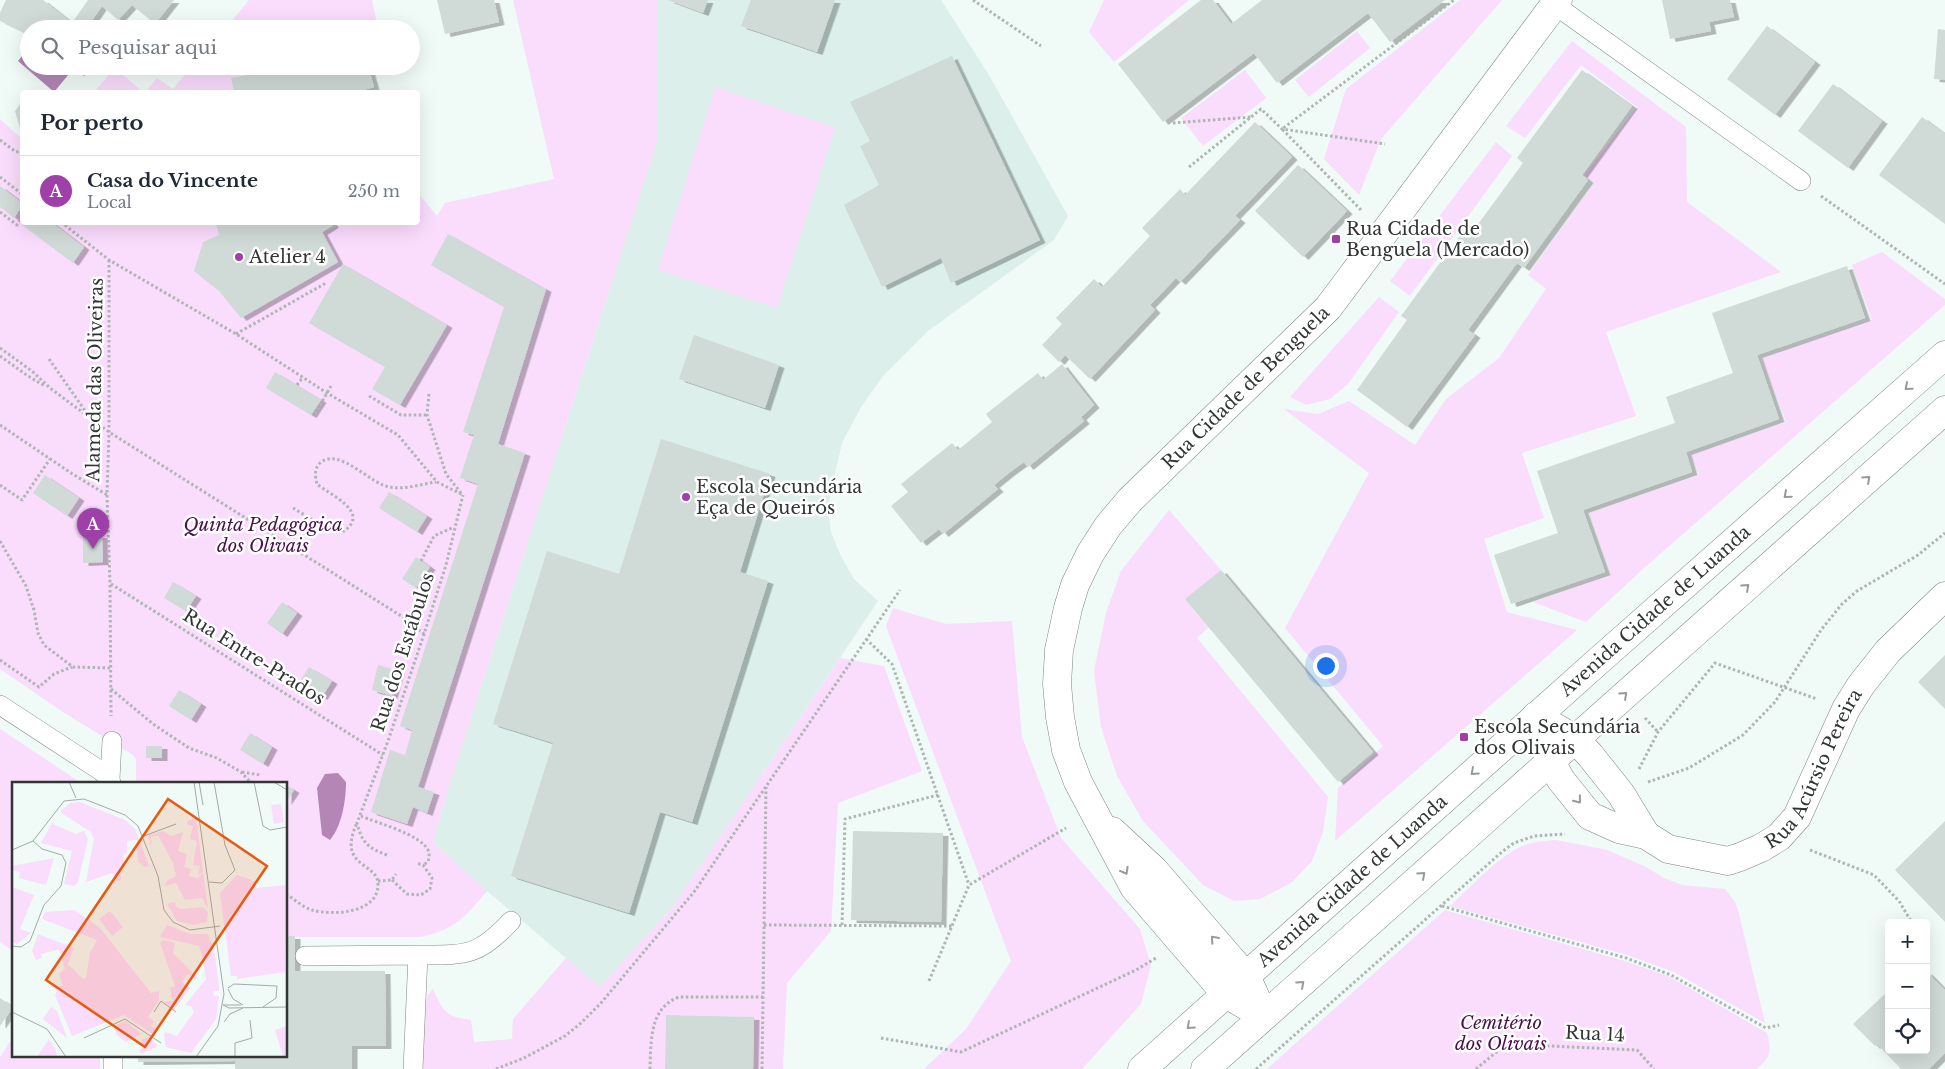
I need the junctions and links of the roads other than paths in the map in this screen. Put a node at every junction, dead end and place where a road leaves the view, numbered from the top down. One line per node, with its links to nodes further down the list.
1 (1557, 2): 2 (lane); 16 (street, Rua Cidade de Benguela)
2 (1801, 182)
3 (1945, 355): 7 (street, Avenida Cidade de Luanda, one-way to 7)
4 (1945, 410): 8 (street, one-way to 4)
5 (1945, 596): 12 (street, Rua Acúrsio Pereira)
6 (0, 705): 11 (lane)
7 (1536, 716): 8 (street, Rua Acúrsio Pereira); 10 (street, Rua Acúrsio Pereira); 16 (street, Avenida Cidade de Luanda, one-way to 16)
8 (1575, 739): 10 (street); 12 (street, Rua Acúrsio Pereira)
9 (112, 742): 11 (lane)
10 (1550, 760): 12 (street, Rua Acúrsio Pereira, one-way to 12); 17 (street, one-way to 10)
11 (110, 781)
12 (1646, 834)
13 (512, 921): 14 (lane)
14 (418, 955): 15 (lane); 20 (lane)
15 (305, 956)
16 (1236, 985): 17 (street, Rua Cidade de Benguela); 21 (street, Avenida Cidade de Luanda, one-way to 21)
17 (1264, 1016): 22 (street)
18 (113, 1056): 19 (lane)
19 (113, 1069)
20 (413, 1069)
21 (1142, 1069)
22 (1205, 1069)

